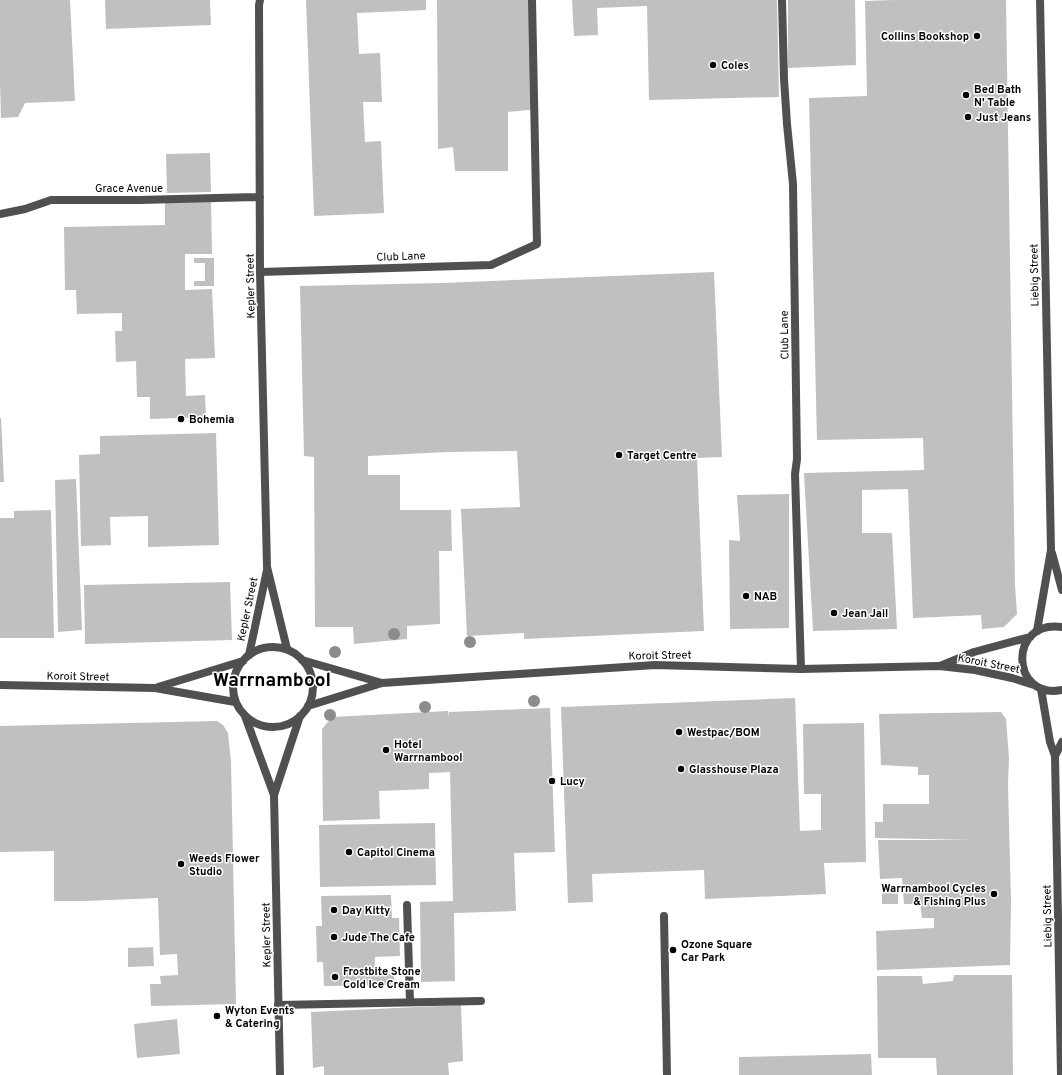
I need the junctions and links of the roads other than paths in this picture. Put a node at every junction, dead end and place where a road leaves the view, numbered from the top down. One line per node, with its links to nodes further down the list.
1 (532, 0): 7 (street, Club Lane)
2 (782, 0): 18 (street, Club Lane)
3 (1040, 0): 8 (street, Liebig Street)
4 (259, 2): 5 (street, Kepler Street)
5 (260, 197): 6 (street, Grace Avenue); 7 (street, Kepler Street)
6 (0, 214)
7 (260, 272): 9 (street, Kepler Street)
8 (1051, 550): 10 (street, Liebig Street); 12 (street, Liebig Street)
9 (267, 567): 13 (street, Kepler Street); 14 (street, Kepler Street)
10 (1062, 590)
11 (1062, 628): 12 (street, Koroit Street)
12 (1033, 634): 17 (street, Koroit Street); 21 (street, Liebig Street)
13 (288, 649): 14 (street); 15 (street)
14 (249, 655): 16 (street)
15 (302, 660): 19 (street, Koroit Street); 25 (street)
16 (242, 661): 22 (street, Koroit Street); 24 (street)
17 (939, 666): 18 (street, Koroit Street); 21 (street, Koroit Street)
18 (801, 669): 19 (street, Koroit Street)
19 (382, 683): 25 (street, Koroit Street)
20 (0, 685): 22 (street, Koroit Street)
21 (1037, 687): 23 (street, Koroit Street); 29 (street, Liebig Street)
22 (155, 688): 24 (street, Koroit Street)
23 (1062, 690)
24 (235, 702): 26 (street)
25 (308, 706): 27 (street)
26 (245, 716): 27 (street); 30 (street, Kepler Street)
27 (300, 716): 30 (street, Kepler Street)
28 (1062, 742): 29 (street, Liebig Street)
29 (1055, 756): 38 (street, Liebig Street)
30 (274, 795): 35 (street, Kepler Street)
31 (407, 905): 34 (street)
32 (664, 916): 37 (street)
33 (481, 1001): 34 (street)
34 (410, 1002): 35 (street)
35 (278, 1005): 36 (street, Kepler Street)
36 (280, 1075)
37 (667, 1075)
38 (1061, 1075)

